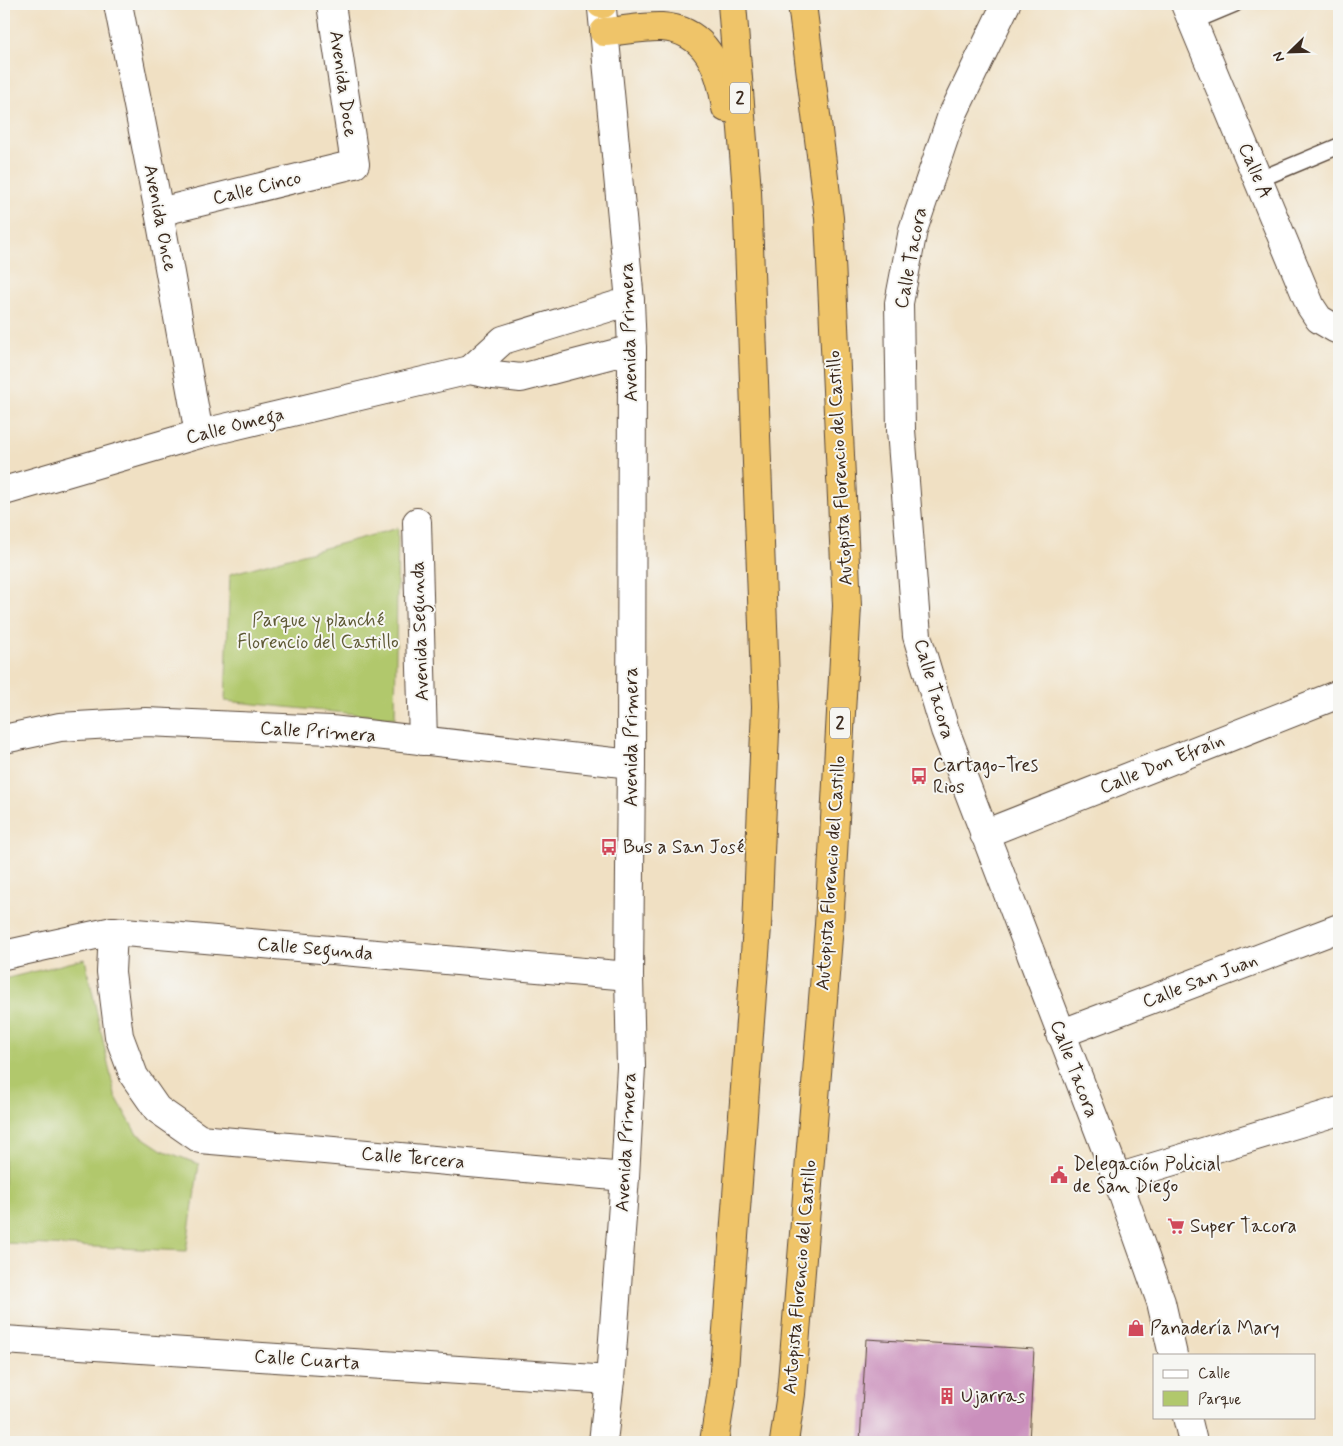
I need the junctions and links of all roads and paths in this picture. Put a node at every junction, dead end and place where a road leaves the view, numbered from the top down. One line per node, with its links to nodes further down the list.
1 (118, 4): 14 (street, Avenida Once)
2 (331, 4): 11 (street, Avenida Doce)
3 (602, 4): 9 (street, Avenida Primera)
4 (732, 4): 13 (highway, 2)
5 (802, 4): 41 (highway, Autopista Florencio del Castillo / 2)
6 (1006, 4): 26 (street, Calle Tacora)
7 (1235, 4): 8 (lane)
8 (1189, 13): 12 (street, Calle A)
9 (604, 32): 13 (highway); 15 (street, Avenida Primera)
10 (1339, 146): 12 (lane)
11 (355, 164): 14 (street, Calle Cinco)
12 (1258, 180): 16 (street, Calle A)
13 (747, 191): 40 (highway, 2)
14 (159, 212): 19 (street, Avenida Once)
15 (630, 301): 17 (street, Avenida Primera); 18 (street, Calle Omega)
16 (1338, 329)
17 (632, 350): 18 (street, Calle Omega); 25 (street, Avenida Primera)
18 (470, 370): 19 (street, Calle Omega)
19 (199, 434): 20 (street, Calle Omega)
20 (4, 492)
21 (417, 522): 24 (street, Avenida Segunda)
22 (1339, 694): 26 (street, Calle Don Efraín)
23 (4, 739): 24 (street, Calle Primera)
24 (422, 741): 25 (street, Calle Primera)
25 (632, 764): 30 (street, Avenida Primera)
26 (984, 834): 31 (street, Calle Tacora)
27 (1339, 928): 31 (street, Calle San Juan)
28 (113, 931): 29 (street, Calle Segunda); 30 (street, Calle Segunda); 33 (street, Calle Tercera)
29 (4, 955)
30 (629, 976): 33 (street, Avenida Primera)
31 (1060, 1034): 34 (street, Calle Tacora)
32 (1339, 1111): 34 (street)
33 (625, 1177): 37 (street, Avenida Primera)
34 (1117, 1178): 36 (street, Calle Tacora)
35 (4, 1340): 37 (street, Calle Cuarta)
36 (1173, 1354)
37 (610, 1380): 39 (street, Avenida Primera)
38 (1187, 1418): 42 (street)
39 (603, 1442)
40 (714, 1442)
41 (784, 1442)
42 (1193, 1442)

